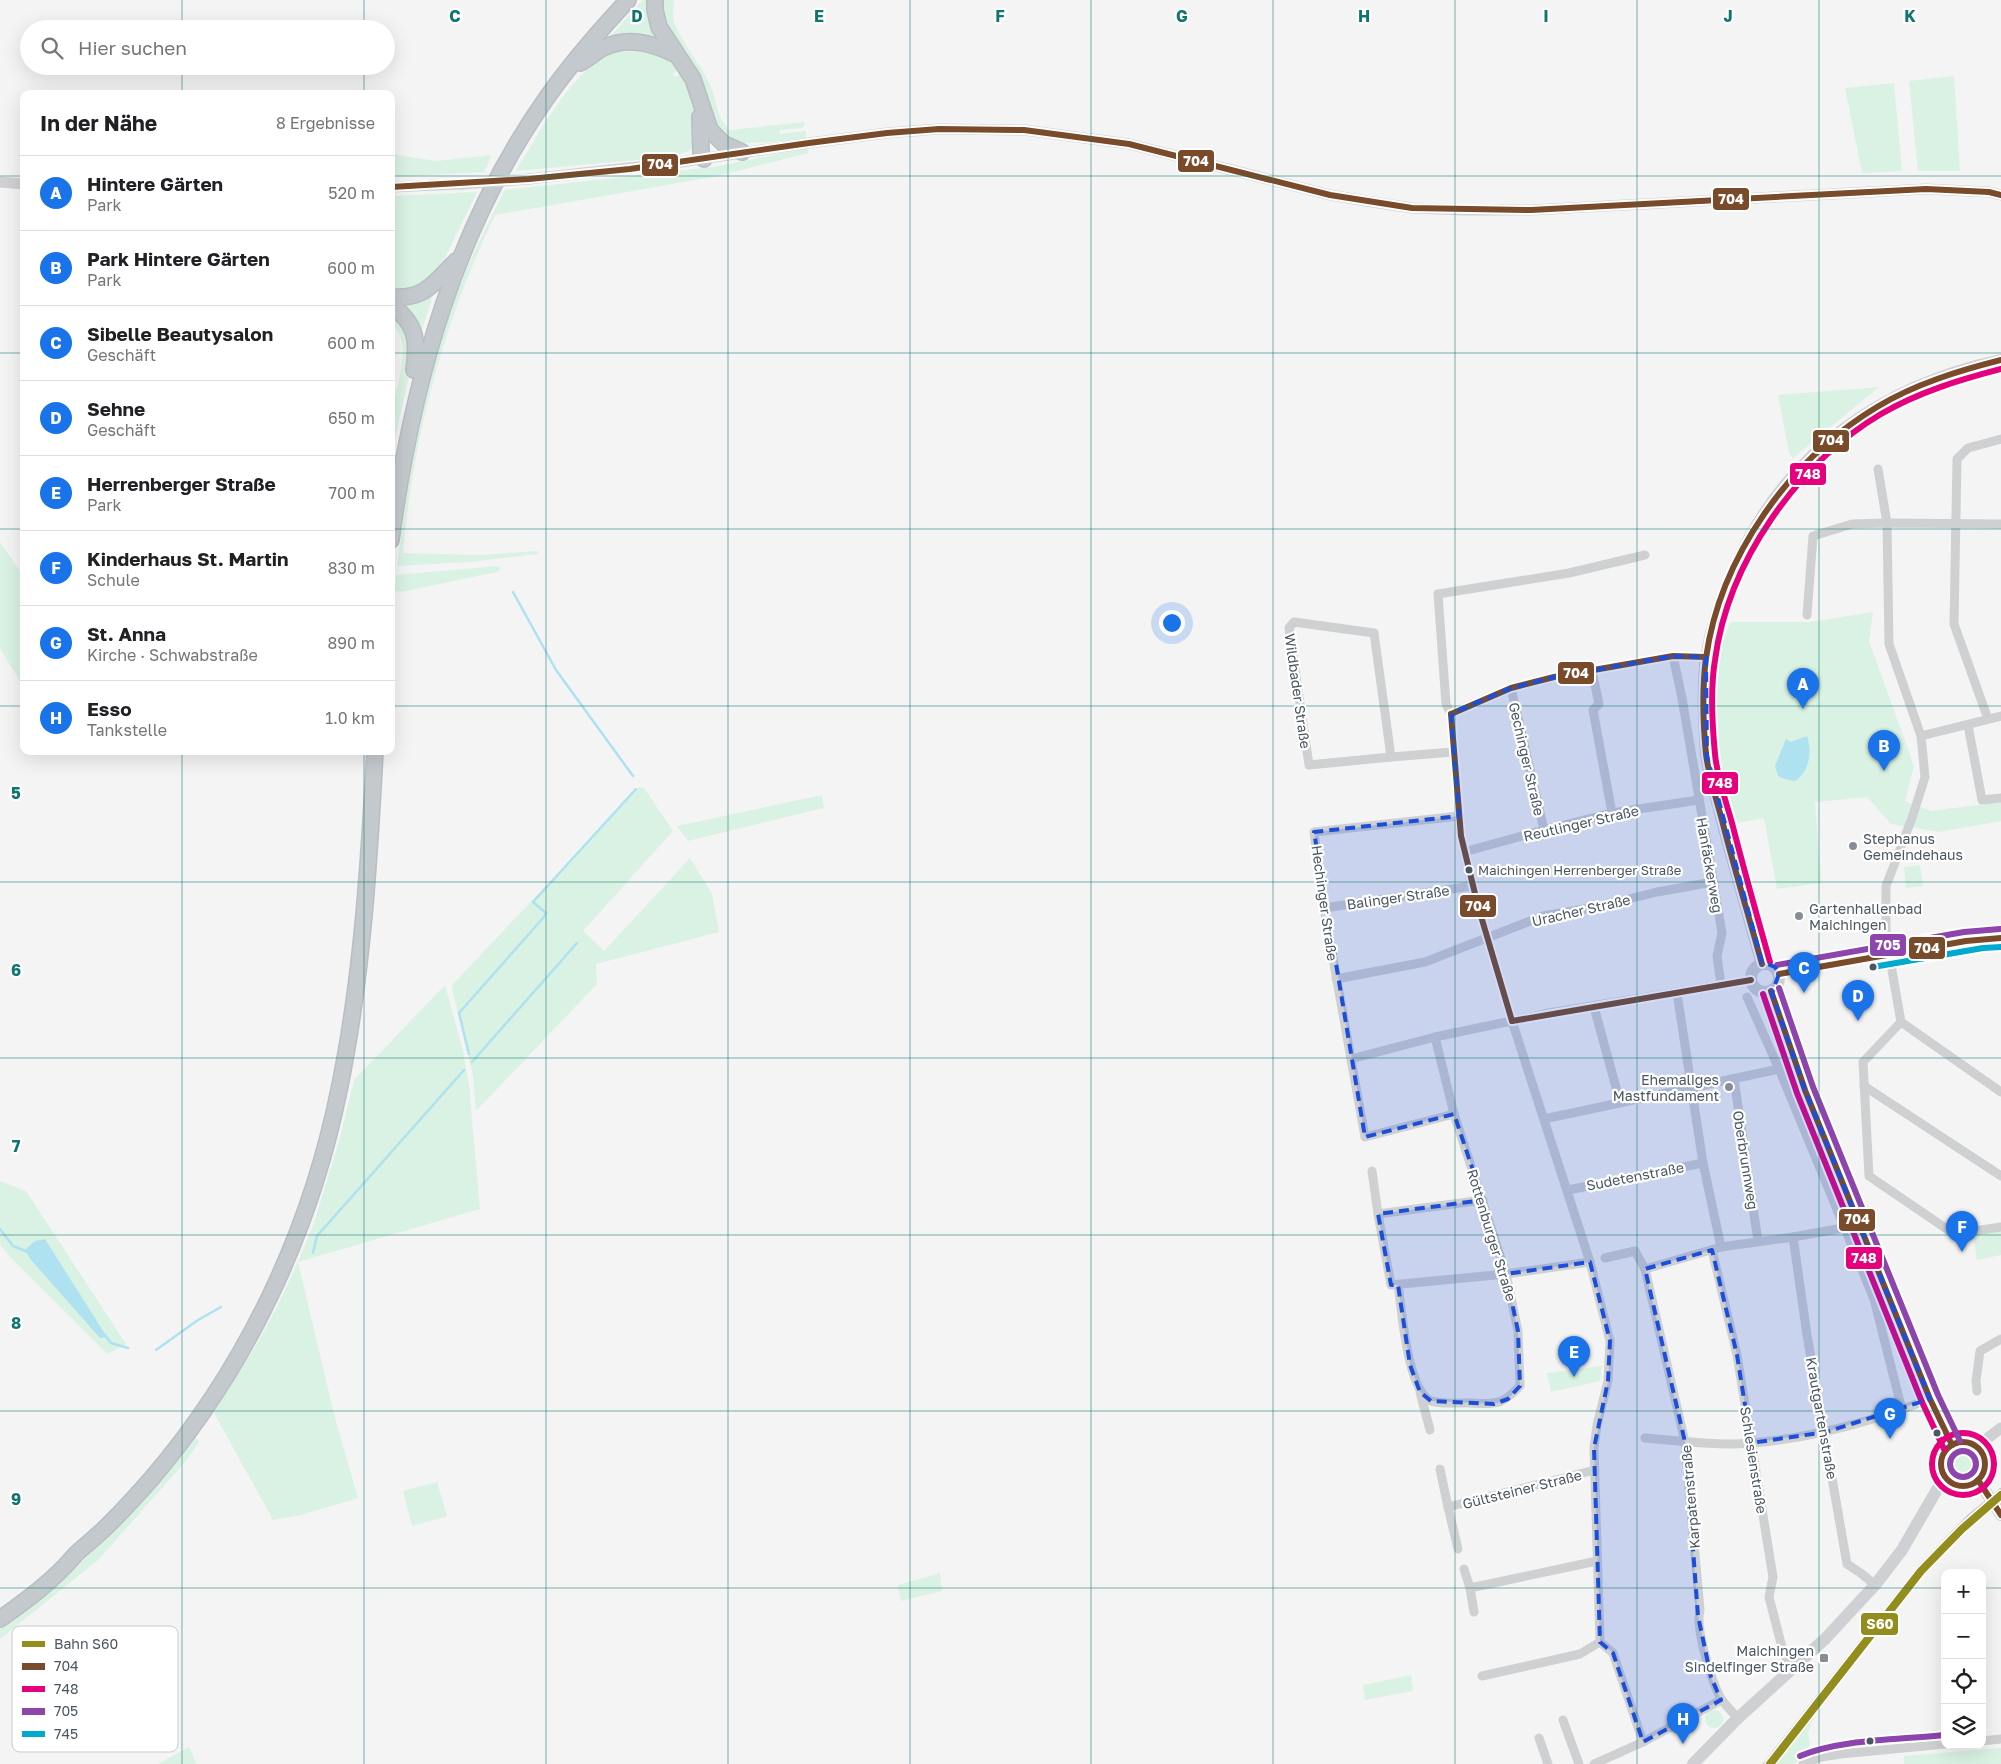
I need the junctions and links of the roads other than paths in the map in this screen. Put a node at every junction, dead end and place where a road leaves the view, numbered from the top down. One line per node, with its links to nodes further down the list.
1 (628, 0): 4 (highway)
2 (655, 0): 3 (highway)
3 (675, 54): 4 (highway); 5 (highway)
4 (568, 70): 13 (highway)
5 (702, 110): 6 (highway); 8 (highway)
6 (710, 130): 7 (highway); 8 (highway)
7 (742, 152): 8 (street); 12 (street)
8 (708, 159): 11 (street, bridge)
9 (0, 182): 10 (street)
10 (20, 184)
11 (395, 187)
12 (2001, 194)
13 (460, 258): 14 (highway); 17 (highway)
14 (395, 297)
15 (395, 308): 17 (highway)
16 (2001, 360): 27 (main road)
17 (415, 399): 20 (highway)
18 (2001, 439): 22 (street)
19 (1878, 469): 21 (street)
20 (395, 513)
21 (1887, 523): 22 (street); 25 (street); 34 (street)
22 (1957, 524): 23 (street); 32 (street)
23 (2001, 524)
24 (1645, 555): 30 (street)
25 (1807, 615)
26 (1673, 656): 27 (street); 28 (street); 39 (street, Hanfäckerweg)
27 (1706, 657): 50 (main road)
28 (1592, 671): 29 (street); 40 (street)
29 (1511, 688): 30 (street); 42 (street, Gechinger Straße)
30 (1451, 714): 35 (street)
31 (2001, 716): 32 (street)
32 (1988, 719): 33 (street)
33 (1968, 725): 34 (street); 38 (street)
34 (1920, 736): 49 (street)
35 (1453, 752): 37 (street, Wildbader Straße); 41 (street)
36 (375, 755): 108 (highway)
37 (1391, 757): 37 (street, Wildbader Straße)
38 (2001, 798)
39 (1699, 800): 40 (street, Reutlinger Straße); 44 (street, Hanfäckerweg)
40 (1612, 814): 42 (street, Reutlinger Straße)
41 (1459, 816): 43 (street); 46 (street, Hechinger Straße)
42 (1544, 830): 43 (street, Reutlinger Straße)
43 (1464, 852): 45 (street)
44 (1713, 882): 48 (street, Uracher Straße); 54 (street, Hanfäckerweg)
45 (1472, 886): 46 (street, Balinger Straße); 48 (street)
46 (1324, 908): 52 (street, Hechinger Straße)
47 (2001, 938): 49 (street)
48 (1488, 939): 52 (street, Uracher Straße); 59 (street)
49 (1890, 955): 51 (street); 60 (street)
50 (1762, 964): 51 (main road); 53 (main road)
51 (1779, 974): 55 (main road)
52 (1336, 979): 62 (street, Hechinger Straße)
53 (1751, 980): 54 (street); 55 (main road)
54 (1721, 985): 56 (street)
55 (1771, 992): 77 (main road)
56 (1677, 993): 58 (street); 66 (street, Schlesienstraße)
57 (1747, 997): 63 (street)
58 (1594, 1007): 59 (street); 68 (street)
59 (1512, 1021): 61 (street); 70 (street)
60 (1901, 1022): 65 (street); 67 (street)
61 (1435, 1037): 62 (street); 69 (street, Rottenburger Straße)
62 (1351, 1058): 69 (street, Hechinger Straße)
63 (1779, 1069): 64 (street); 79 (street)
64 (1734, 1079): 66 (street); 81 (street, Oberbrunnweg)
65 (1864, 1086): 73 (street); 78 (street)
66 (1691, 1088): 68 (street); 71 (street, Schlesienstraße)
67 (2001, 1092)
68 (1620, 1102): 70 (street)
69 (1454, 1114): 75 (street, Rottenburger Straße)
70 (1544, 1119): 74 (street)
71 (1703, 1163): 74 (street, Sudetenstraße); 82 (street, Schlesienstraße)
72 (1372, 1171): 76 (street)
73 (2001, 1176)
74 (1568, 1190): 84 (street)
75 (1483, 1200): 76 (street); 86 (street, Rottenburger Straße)
76 (1378, 1214): 87 (street)
77 (1860, 1225): 79 (street); 91 (main road)
78 (2001, 1227)
79 (1846, 1229): 80 (street); 92 (street)
80 (1793, 1238): 81 (street); 95 (street, Krautgartenstraße)
81 (1758, 1241): 82 (street)
82 (1716, 1248): 85 (street); 98 (street, Schlesienstraße)
83 (1605, 1258): 85 (street)
84 (1590, 1262): 86 (street); 102 (street)
85 (1645, 1269): 97 (street, Karpatenstraße)
86 (1506, 1274): 87 (street); 90 (street, Rottenburger Straße)
87 (1395, 1285): 90 (street)
88 (2001, 1339): 89 (street)
89 (1977, 1391)
90 (1420, 1392): 94 (street)
91 (1930, 1399): 92 (street); 99 (main road)
92 (1902, 1410): 95 (street)
93 (2001, 1428): 100 (street)
94 (1430, 1430)
95 (1826, 1432): 98 (street); 111 (street, Krautgartenstraße)
96 (1645, 1438): 97 (street)
97 (1685, 1442): 98 (street); 119 (street, Karpatenstraße)
98 (1751, 1443): 117 (street, Schlesienstraße)
99 (1952, 1445): 100 (main road); 103 (main road)
100 (1976, 1448): 104 (main road)
101 (1440, 1469): 105 (street, Gültsteiner Straße)
102 (1595, 1470): 105 (street, Gültsteiner Straße); 109 (street)
103 (1946, 1479): 104 (main road); 111 (main road)
104 (1978, 1480): 106 (main road)
105 (1448, 1507): 107 (street, Gültsteiner Straße)
106 (2001, 1516)
107 (1458, 1549)
108 (75, 1556): 113 (highway); 115 (highway)
109 (1597, 1561): 112 (street); 116 (street)
110 (1464, 1569): 112 (street)
111 (1875, 1585): 117 (main road)
112 (1470, 1588): 114 (street)
113 (0, 1609)
114 (1474, 1612)
115 (0, 1619)
116 (1600, 1642): 118 (street); 125 (street)
117 (1794, 1668): 120 (main road)
118 (1482, 1676)
119 (1722, 1700): 120 (street, Karpatenstraße); 125 (street)
120 (1738, 1718): 130 (main road)
121 (1563, 1720): 128 (street)
122 (1539, 1738): 127 (street)
123 (2001, 1739): 124 (street)
124 (1986, 1741)
125 (1643, 1742): 129 (street)
126 (1941, 1744): 131 (street)
127 (1548, 1764)
128 (1579, 1764)
129 (1594, 1764)
130 (1693, 1764)
131 (1803, 1764)

